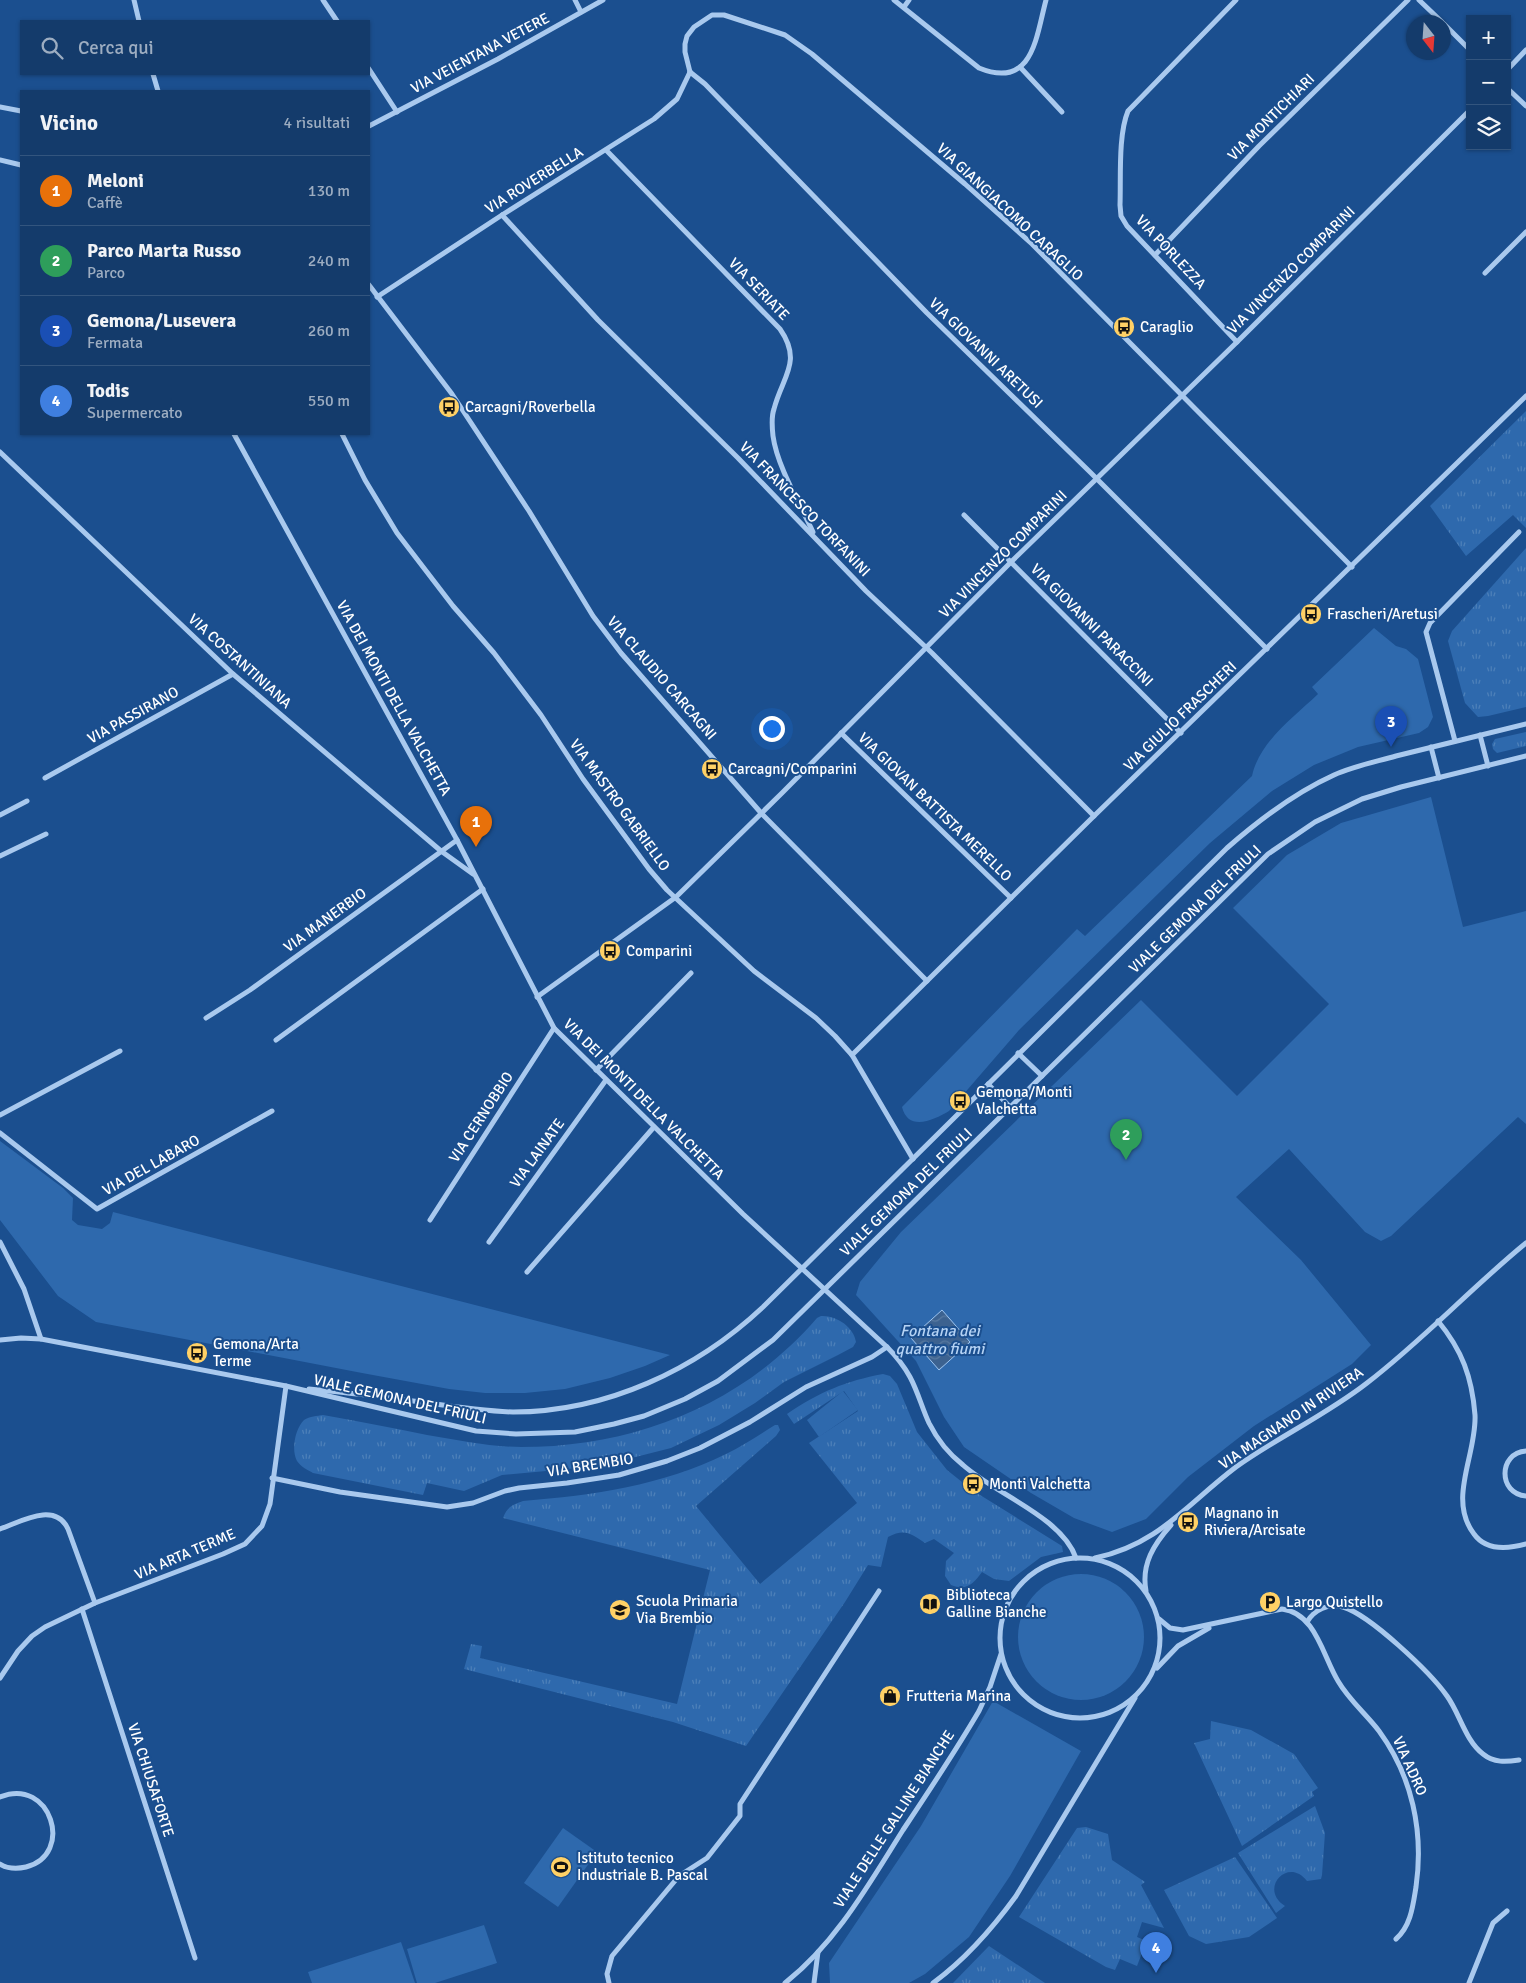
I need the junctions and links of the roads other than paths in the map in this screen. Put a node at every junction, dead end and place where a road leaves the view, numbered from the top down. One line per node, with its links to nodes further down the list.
1 (134, 0): 14 (street)
2 (323, 0): 15 (street)
3 (575, 0): 12 (street)
4 (603, 0): 12 (street, VIA VEIENTANA VETERE)
5 (894, 0): 11 (street)
6 (909, 0): 11 (street)
7 (1046, 0): 20 (street)
8 (1236, 0): 38 (street, VIA PORLEZZA)
9 (1408, 0): 38 (street, VIA MONTICHIARI)
10 (1419, 0): 13 (street)
11 (904, 7): 20 (street)
12 (581, 12): 29 (street, VIA VEIENTANA VETERE)
13 (1435, 15)
14 (139, 20)
15 (336, 20)
16 (1451, 31): 17 (street)
17 (1466, 46)
18 (1526, 50): 19 (street)
19 (1511, 66)
20 (1020, 67): 30 (street)
21 (370, 71): 29 (street)
22 (690, 72): 33 (street, VIA ROVERBELLA); 43 (street, VIA GIANGIACOMO CARAGLIO); 48 (street, VIA GIOVANNI ARETUSI)
23 (153, 75): 24 (street)
24 (158, 90)
25 (1511, 92): 26 (street)
26 (1526, 106)
27 (0, 107): 28 (street)
28 (20, 110)
29 (397, 112): 32 (street, VIA VEIENTANA VETERE)
30 (1062, 112)
31 (1466, 114): 42 (street, VIA VINCENZO COMPARINI)
32 (370, 126)
33 (606, 150): 36 (street, VIA ROVERBELLA); 51 (street, VIA SERIATE)
34 (0, 160): 35 (street)
35 (20, 165)
36 (502, 215): 41 (street, VIA ROVERBELLA); 51 (street, VIA FRANCESCO TORFANINI)
37 (1526, 232): 39 (street)
38 (1154, 255): 42 (street, VIA PORLEZZA)
39 (1485, 273)
40 (370, 286): 41 (street, VIA CLAUDIO CARCAGNI)
41 (377, 297): 68 (street, VIA CLAUDIO CARCAGNI)
42 (1237, 342): 43 (street, VIA VINCENZO COMPARINI)
43 (1182, 396): 48 (street, VIA VINCENZO COMPARINI); 53 (street, VIA GIANGIACOMO CARAGLIO)
44 (1526, 396): 53 (street, VIA GIULIO FRASCHERI)
45 (235, 435): 72 (street, VIA DEI MONTI DELLA VALCHETTA)
46 (342, 435): 77 (street, VIA MASTRO GABRIELLO)
47 (0, 452): 56 (street, VIA COSTANTINIANA)
48 (1097, 479): 52 (street, VIA VINCENZO COMPARINI); 55 (street, VIA GIOVANNI ARETUSI)
49 (964, 514): 52 (street, VIA GIOVANNI PARACCINI)
50 (1519, 532): 61 (street)
51 (815, 537): 54 (street, VIA FRANCESCO TORFANINI)
52 (1011, 562): 54 (street, VIA VINCENZO COMPARINI); 59 (street, VIA GIOVANNI PARACCINI)
53 (1352, 567): 55 (street, VIA GIULIO FRASCHERI)
54 (926, 647): 58 (street, VIA VINCENZO COMPARINI); 70 (street, VIA FRANCESCO TORFANINI)
55 (1267, 649): 59 (street, VIA GIULIO FRASCHERI)
56 (233, 674): 65 (street, VIA PASSIRANO); 73 (street, VIA COSTANTINIANA)
57 (1526, 724): 60 (street, VIALE GEMONA DEL FRIULI)
58 (841, 733): 68 (street, VIA VINCENZO COMPARINI); 78 (street, VIA GIOVAN BATTISTA MERELLO)
59 (1181, 733): 70 (street, VIA GIULIO FRASCHERI)
60 (1480, 735): 61 (street, VIALE GEMONA DEL FRIULI); 64 (street)
61 (1455, 741): 62 (street, VIALE GEMONA DEL FRIULI)
62 (1431, 747): 66 (street); 86 (street, VIALE GEMONA DEL FRIULI)
63 (1526, 756): 64 (street, VIALE GEMONA DEL FRIULI)
64 (1488, 766): 66 (street, VIALE GEMONA DEL FRIULI)
65 (45, 778)
66 (1439, 778): 89 (street, VIALE GEMONA DEL FRIULI)
67 (27, 801): 69 (street)
68 (762, 814): 77 (street, VIA VINCENZO COMPARINI); 80 (street, VIA CLAUDIO CARCAGNI)
69 (0, 815)
70 (1094, 816): 78 (street, VIA GIULIO FRASCHERI)
71 (46, 834): 74 (street)
72 (457, 840): 73 (street, VIA MANERBIO); 75 (street, VIA DEI MONTI DELLA VALCHETTA)
73 (441, 851): 75 (street, VIA COSTANTINIANA); 82 (street, VIA MANERBIO)
74 (0, 856)
75 (475, 875): 76 (street, VIA DEI MONTI DELLA VALCHETTA)
76 (483, 889): 81 (street, VIA DEI MONTI DELLA VALCHETTA); 84 (street)
77 (676, 897): 81 (street, VIA VINCENZO COMPARINI); 87 (street, VIA MASTRO GABRIELLO)
78 (1011, 898): 80 (street, VIA GIULIO FRASCHERI)
79 (691, 973): 88 (street)
80 (928, 981): 87 (street, VIA GIULIO FRASCHERI)
81 (537, 997): 83 (street, VIA DEI MONTI DELLA VALCHETTA)
82 (206, 1018)
83 (554, 1028): 88 (street, VIA DEI MONTI DELLA VALCHETTA); 98 (street, VIA CERNOBBIO)
84 (276, 1040)
85 (120, 1051): 94 (street)
86 (1018, 1053): 89 (street); 91 (street, VIALE GEMONA DEL FRIULI)
87 (852, 1055): 97 (street, VIA MASTRO GABRIELLO)
88 (596, 1070): 90 (street, VIA DEI MONTI DELLA VALCHETTA)
89 (1042, 1076): 92 (street, VIALE GEMONA DEL FRIULI)
90 (606, 1080): 95 (street, VIA DEI MONTI DELLA VALCHETTA); 100 (street, VIA LAINATE)
91 (988, 1084): 92 (street); 97 (street, VIALE GEMONA DEL FRIULI)
92 (1010, 1107): 104 (street, VIALE GEMONA DEL FRIULI)
93 (272, 1111): 96 (street, VIA DEL LABARO)
94 (0, 1115)
95 (654, 1127): 102 (street, VIA DEI MONTI DELLA VALCHETTA); 103 (street)
96 (0, 1134)
97 (913, 1159): 102 (street, VIALE GEMONA DEL FRIULI)
98 (430, 1220)
99 (0, 1242): 106 (street)
100 (489, 1242)
101 (1526, 1243): 105 (street, VIA MAGNANO IN RIVIERA)
102 (802, 1268): 104 (street, VIA DEI MONTI DELLA VALCHETTA); 109 (street, VIALE GEMONA DEL FRIULI)
103 (527, 1272)
104 (825, 1289): 108 (street, VIA DEI MONTI DELLA VALCHETTA); 109 (street, VIALE GEMONA DEL FRIULI)
105 (1438, 1321): 113 (street, VIA MAGNANO IN RIVIERA); 115 (street)
106 (41, 1339): 107 (street, VIALE GEMONA DEL FRIULI); 109 (street, VIALE GEMONA DEL FRIULI)
107 (0, 1340)
108 (887, 1347): 111 (street, VIA BREMBIO); 116 (street, VIA DEI MONTI DELLA VALCHETTA)
109 (286, 1386): 111 (street, VIA ARTA TERME)
110 (1526, 1450): 112 (street)
111 (272, 1478): 120 (street, VIA ARTA TERME)
112 (1526, 1496)
113 (1181, 1513): 117 (street, VIA MAGNANO IN RIVIERA); 119 (street, VIA MAGNANO IN RIVIERA)
114 (0, 1529): 120 (street)
115 (1526, 1544)
116 (1076, 1558): 117 (street); 125 (street)
117 (1095, 1558): 119 (street)
118 (879, 1591): 136 (street)
119 (1147, 1594): 122 (street)
120 (96, 1603): 121 (street, VIA ARTA TERME)
121 (82, 1609): 127 (street, VIA ARTA TERME); 135 (street, VIA CHIUSAFORTE)
122 (1159, 1619): 124 (street); 126 (street)
123 (1306, 1622): 124 (street); 129 (street); 133 (street, VIA ADRO)
124 (1221, 1623): 126 (street)
125 (1001, 1654): 128 (street); 134 (street, VIALE DELLE GALLINE BIANCHE)
126 (1151, 1675): 128 (street)
127 (0, 1678)
128 (1138, 1693): 139 (street)
129 (1519, 1760)
130 (0, 1797): 131 (street)
131 (0, 1864)
132 (1507, 1911): 140 (street)
133 (1396, 1939)
134 (818, 1951): 137 (street, VIALE DELLE GALLINE BIANCHE); 138 (street)
135 (195, 1958)
136 (609, 1983)
137 (785, 1983)
138 (814, 1983)
139 (933, 1983)
140 (1469, 1983)

